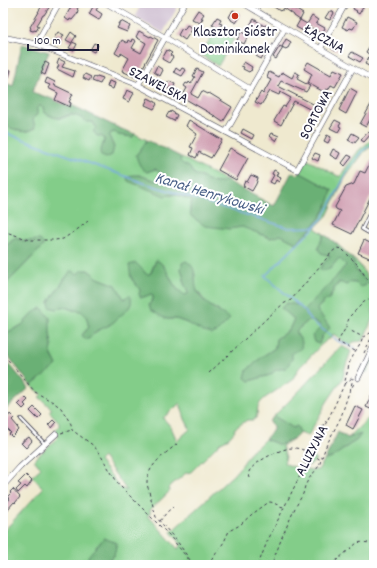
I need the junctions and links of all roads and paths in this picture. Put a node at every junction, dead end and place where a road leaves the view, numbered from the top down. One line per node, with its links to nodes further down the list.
1 (59, 3): 9 (street)
2 (106, 3): 8 (street)
3 (185, 3): 8 (street)
4 (243, 3): 6 (street, ŁĄCZNA)
5 (346, 3): 10 (street)
6 (285, 28): 10 (street, ŁĄCZNA); 14 (street)
7 (3, 37): 9 (street, SZAWELSKA)
8 (166, 38): 13 (street); 14 (street)
9 (36, 44): 13 (street, SZAWELSKA)
10 (320, 49): 11 (street, ŁĄCZNA)
11 (353, 68): 12 (street, ŁĄCZNA); 16 (street, SORTOWA)
12 (374, 80)
13 (138, 85): 15 (street, SZAWELSKA)
14 (250, 89): 15 (street)
15 (226, 132): 16 (street, SZAWELSKA)
16 (298, 170)
17 (374, 204): 20 (lane)
18 (88, 221): 19 (path)
19 (3, 231)
20 (374, 236)
21 (374, 289): 29 (path)
22 (374, 296): 23 (path)
23 (346, 327): 25 (path); 27 (path)
24 (374, 331): 25 (path)
25 (363, 337): 27 (path)
26 (374, 345): 30 (street)
27 (356, 352): 31 (path)
28 (3, 356): 34 (path)
29 (209, 373)
30 (358, 378): 32 (path, ALUZYJNA)
31 (344, 385): 32 (path); 38 (path)
32 (349, 392): 39 (path, ALUZYJNA)
33 (21, 419): 36 (lane)
34 (72, 430): 35 (path); 46 (path)
35 (56, 434): 36 (street)
36 (45, 444): 41 (street)
37 (177, 444): 44 (path)
38 (311, 454): 39 (path); 40 (path); 43 (path)
39 (322, 459): 49 (path, ALUZYJNA)
40 (250, 478)
41 (3, 486)
42 (174, 507): 44 (path)
43 (285, 508): 47 (path); 48 (path)
44 (160, 522): 46 (path)
45 (374, 542): 50 (path)
46 (193, 565)
47 (208, 565)
48 (258, 565)
49 (269, 565)
50 (331, 565)

